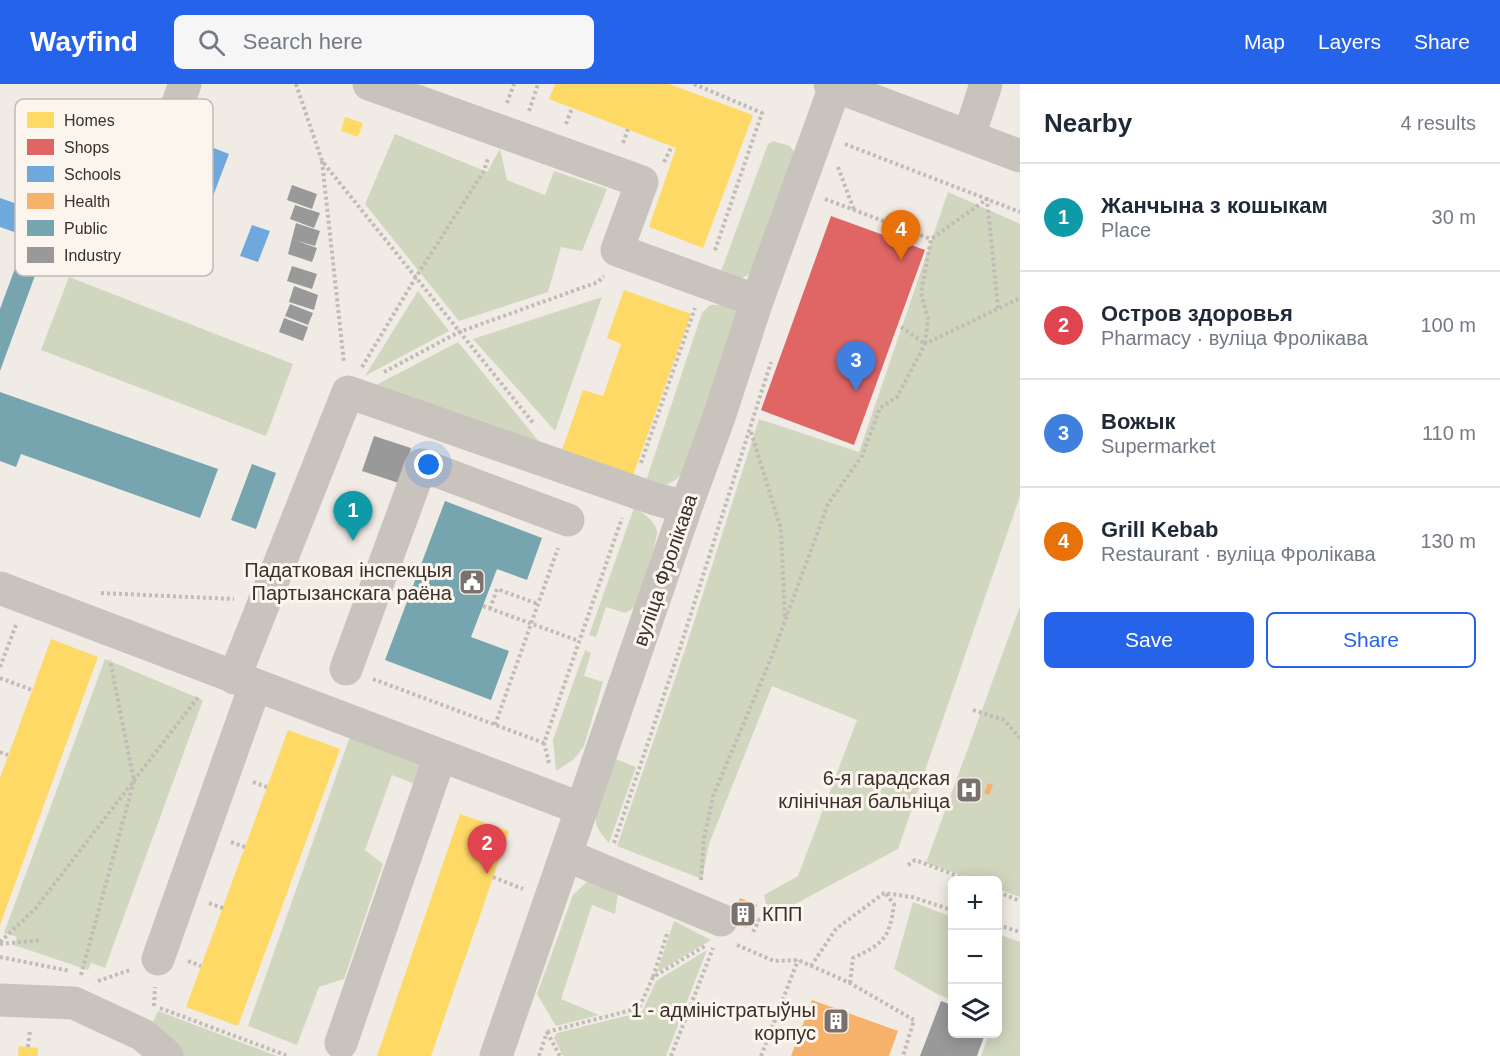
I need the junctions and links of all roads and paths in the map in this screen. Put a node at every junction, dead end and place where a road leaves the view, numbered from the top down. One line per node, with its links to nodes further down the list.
1 (185, 84): 10 (street)
2 (296, 84): 19 (path)
3 (369, 84): 13 (street)
4 (514, 84): 13 (path)
5 (538, 84): 12 (path)
6 (694, 84): 9 (path)
7 (986, 84): 14 (street)
8 (834, 85): 14 (street); 30 (street, вуліца Фролікава)
9 (725, 98): 11 (path); 28 (path)
10 (179, 99)
11 (722, 104)
12 (528, 114)
13 (498, 130): 26 (street); 27 (path)
14 (969, 136): 17 (street)
15 (840, 142): 22 (path)
16 (672, 146): 20 (path)
17 (1020, 156)
18 (834, 158): 23 (path)
19 (322, 161): 27 (path); 36 (path)
20 (664, 164)
21 (822, 198): 23 (path)
22 (987, 199): 24 (path); 25 (path); 31 (path)
23 (854, 210): 25 (path)
24 (1020, 212)
25 (931, 239): 34 (path)
26 (626, 254): 28 (street); 33 (path)
27 (416, 277): 33 (path); 36 (path)
28 (704, 282): 30 (street); 41 (path)
29 (1020, 298): 31 (path)
30 (757, 301): 42 (street, вуліца Фролікава)
31 (998, 308): 34 (path)
32 (901, 327): 34 (path)
33 (459, 332): 36 (path); 39 (path)
34 (925, 344): 50 (path)
35 (774, 354): 38 (path)
36 (348, 392): 37 (street); 57 (street)
37 (457, 430): 40 (street); 41 (street)
38 (750, 430): 50 (path); 68 (path)
39 (540, 432)
40 (442, 472): 43 (street); 55 (street)
41 (632, 490): 42 (street); 52 (path)
42 (686, 507): 67 (street, вуліца Фролікава)
43 (568, 519): 47 (path)
44 (90, 592): 45 (path)
45 (238, 599)
46 (6, 602): 54 (path); 57 (street)
47 (538, 604): 49 (path); 51 (path)
48 (483, 606): 49 (path)
49 (490, 609): 51 (path)
50 (785, 622): 73 (path)
51 (531, 624): 52 (path); 60 (path)
52 (579, 641): 62 (path)
53 (108, 653): 66 (path)
54 (0, 667)
55 (346, 669): 60 (path)
56 (0, 678): 58 (path)
57 (236, 679): 65 (street); 66 (path); 87 (street)
58 (32, 690)
59 (973, 710): 61 (path)
60 (495, 725): 62 (path)
61 (1020, 738)
62 (544, 743): 67 (path)
63 (0, 752): 64 (path)
64 (8, 755)
65 (440, 756): 67 (street); 98 (street)
66 (134, 781): 85 (path); 90 (path)
67 (570, 805): 69 (street, вуліца Фролікава)
68 (612, 849)
69 (566, 855): 81 (street); 102 (street, вуліца Фролікава)
70 (908, 865): 71 (path)
71 (957, 876)
72 (493, 877): 74 (path)
73 (700, 883)
74 (526, 890)
75 (884, 893): 78 (path); 89 (path); 93 (path)
76 (1002, 894): 77 (path)
77 (1020, 901)
78 (948, 909)
79 (1002, 926): 82 (path)
80 (669, 927): 91 (path)
81 (736, 927): 83 (path); 88 (path)
82 (1020, 932)
83 (752, 934)
84 (42, 940): 85 (path)
85 (0, 943)
86 (0, 957): 90 (path)
87 (158, 959)
88 (798, 960): 89 (path); 106 (path)
89 (811, 966): 93 (path)
90 (81, 975): 92 (path)
91 (653, 977): 96 (path); 105 (path)
92 (87, 978)
93 (850, 983): 107 (path)
94 (0, 1000): 100 (street)
95 (154, 1006): 101 (path)
96 (548, 1032): 103 (path); 104 (path)
97 (29, 1040): 99 (path)
98 (341, 1042)
99 (28, 1047)
100 (167, 1056)
101 (288, 1056)
102 (496, 1056)
103 (539, 1056)
104 (560, 1056)
105 (671, 1056)
106 (761, 1056)
107 (903, 1056)

